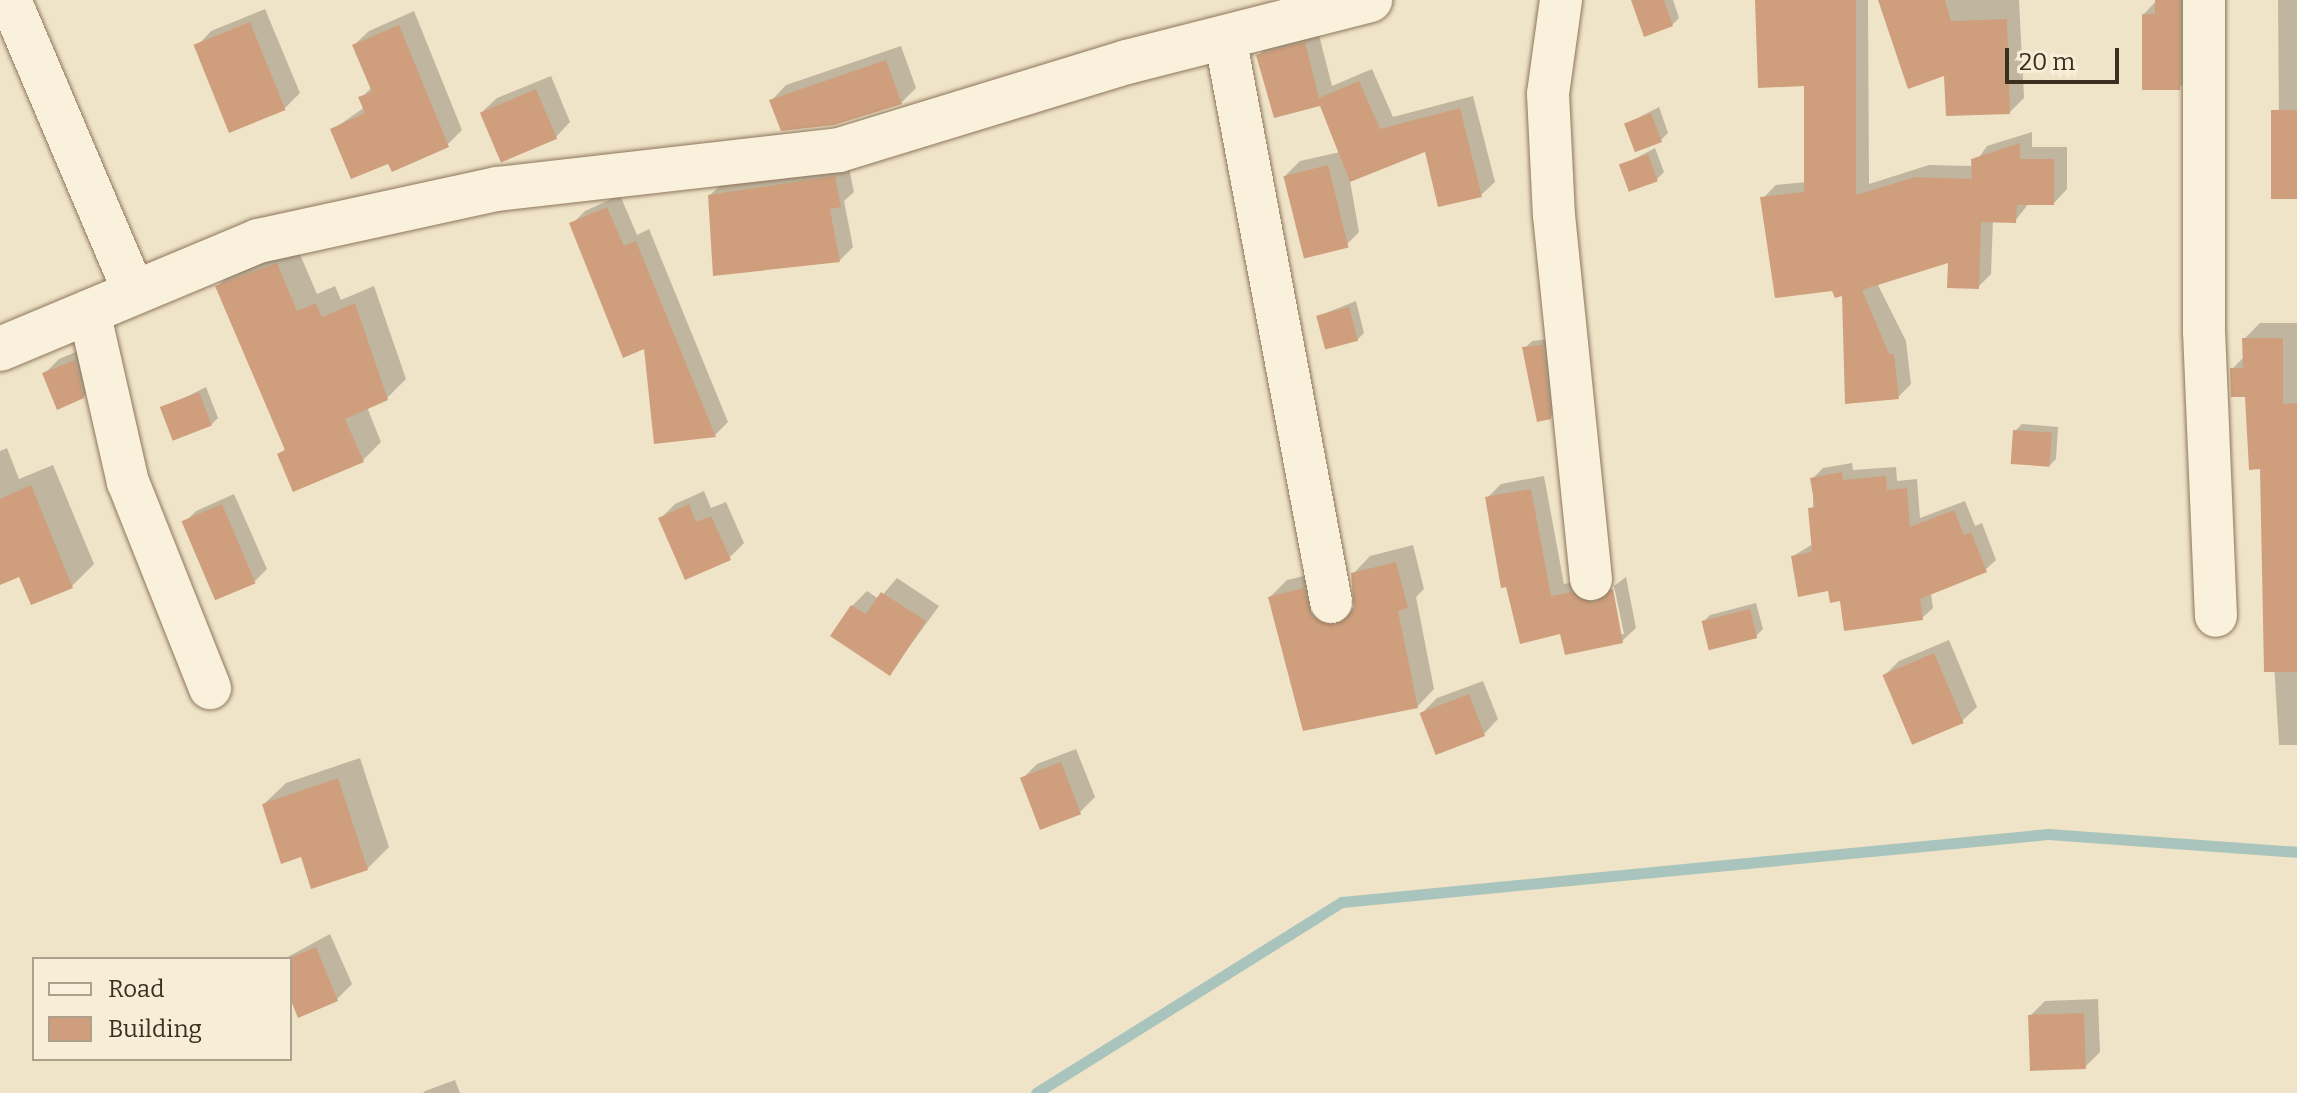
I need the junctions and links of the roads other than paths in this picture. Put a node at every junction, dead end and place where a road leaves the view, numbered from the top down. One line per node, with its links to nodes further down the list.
1 (10, 0): 6 (street)
2 (1370, 0): 5 (street)
3 (1561, 0): 9 (street)
4 (2204, 0): 11 (street)
5 (1225, 37): 6 (street); 10 (street)
6 (134, 292): 7 (street)
7 (89, 311): 8 (street); 12 (street)
8 (0, 349)
9 (1591, 579)
10 (1331, 602)
11 (2216, 616)
12 (210, 688)

